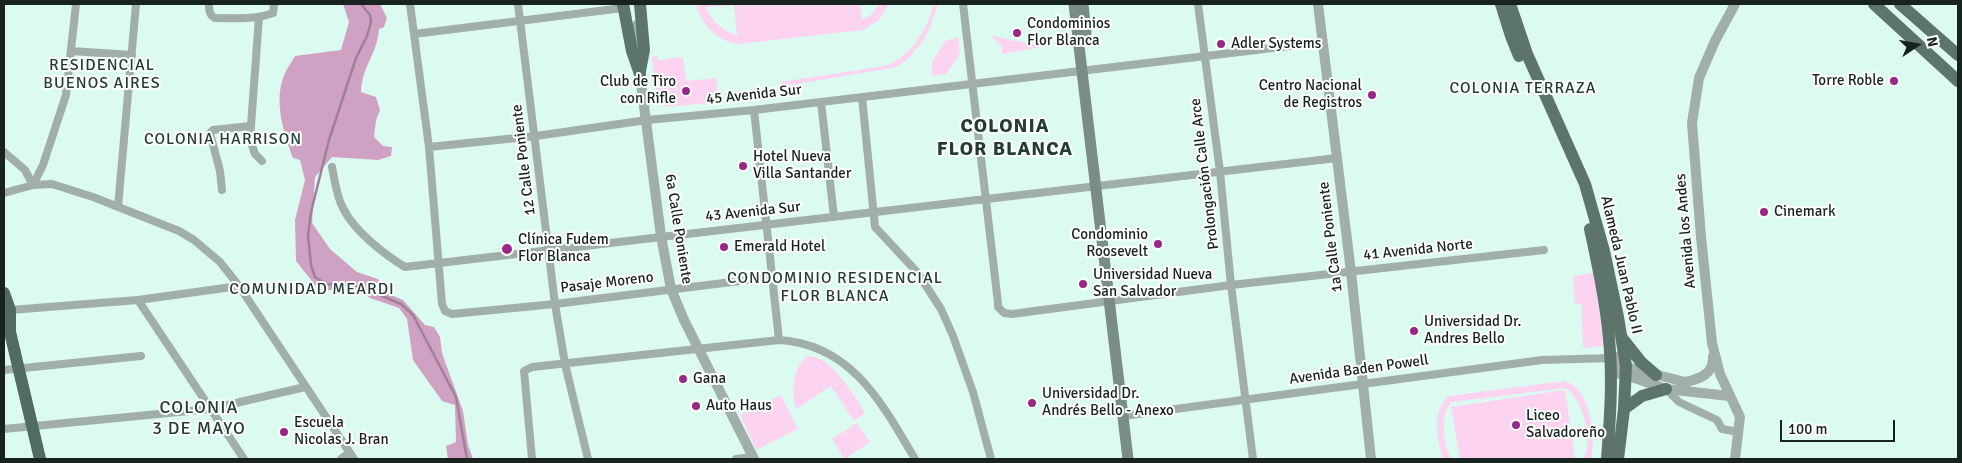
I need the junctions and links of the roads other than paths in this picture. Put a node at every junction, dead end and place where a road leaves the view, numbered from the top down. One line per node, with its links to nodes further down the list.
1 (76, 4): 25 (street)
2 (136, 4): 26 (street)
3 (209, 4): 21 (street)
4 (274, 4): 21 (street)
5 (410, 4): 23 (street)
6 (518, 4): 22 (street, 12 Calle Poniente)
7 (640, 4): 30 (main road)
8 (962, 4): 32 (street)
9 (1074, 4): 29 (main road)
10 (1083, 4): 29 (main road)
11 (1198, 4): 28 (street, Prolongación Calle Arce)
12 (1501, 4): 74 (main road, Alameda Juan Pablo II)
13 (1510, 4): 69 (main road, Alameda Juan Pablo II)
14 (1735, 4): 70 (street, Avenida los Andes)
15 (1874, 4): 31 (main road)
16 (1885, 4): 20 (main road)
17 (1900, 4): 20 (main road)
18 (627, 5): 22 (street); 30 (street, 6a Calle Poniente); 30 (main road)
19 (1318, 6): 24 (street, 1a Calle Poniente)
20 (1911, 14): 27 (main road)
21 (259, 17): 37 (street)
22 (520, 22): 23 (street); 38 (street, 12 Calle Poniente)
23 (414, 34): 39 (street)
24 (1324, 42): 28 (street, 45 Avenida Sur); 41 (street, 1a Calle Poniente)
25 (71, 51): 26 (street); 45 (street)
26 (132, 55): 50 (street)
27 (1958, 55)
28 (1204, 56): 29 (street, 45 Avenida Sur); 44 (street, Prolongación Calle Arce)
29 (1086, 70): 32 (street, 45 Avenida Sur); 46 (main road)
30 (640, 74): 36 (street, 6a Calle Poniente)
31 (1958, 81)
32 (972, 84): 33 (street, 45 Avenida Sur); 49 (street)
33 (862, 97): 34 (street, 45 Avenida Sur); 51 (street)
34 (821, 102): 35 (street, 45 Avenida Sur); 52 (street)
35 (754, 110): 36 (street, 45 Avenida Sur); 53 (street)
36 (647, 120): 38 (street, 45 Avenida Sur); 54 (street, 6a Calle Poniente)
37 (250, 126): 42 (street); 47 (street)
38 (536, 136): 39 (street, 45 Avenida Sur); 56 (street, 12 Calle Poniente)
39 (429, 147): 57 (street)
40 (4, 152): 45 (street)
41 (1337, 158): 44 (street, 43 Avenida Sur); 58 (street, 1a Calle Poniente)
42 (262, 161)
43 (332, 167): 57 (street, 43 Avenida Sur)
44 (1220, 172): 46 (street, 43 Avenida Sur); 60 (street, Prolongación Calle Arce)
45 (33, 185): 48 (street); 50 (street)
46 (1100, 185): 49 (street, 43 Avenida Sur); 65 (main road)
47 (222, 190)
48 (4, 192)
49 (985, 199): 51 (street, 43 Avenida Sur); 65 (street, 41 Avenida Norte)
50 (118, 207): 61 (street)
51 (875, 212): 52 (street, 43 Avenida Sur); 98 (street)
52 (834, 217): 53 (street, 43 Avenida Sur)
53 (766, 225): 54 (street, 43 Avenida Sur); 59 (street)
54 (661, 236): 56 (street, 43 Avenida Sur); 62 (street, 6a Calle Poniente)
55 (1544, 250): 58 (street, 41 Avenida Norte)
56 (549, 251): 57 (street, 43 Avenida Sur); 66 (street, 12 Calle Poniente)
57 (439, 263): 66 (street, Pasaje Moreno)
58 (1351, 272): 60 (street, 41 Avenida Norte); 78 (street, 1a Calle Poniente)
59 (772, 277): 62 (street, Pasaje Moreno); 68 (street)
60 (1231, 285): 65 (street, 41 Avenida Norte); 82 (street, Prolongación Calle Arce)
61 (239, 286): 64 (street); 79 (street)
62 (671, 289): 66 (street, Pasaje Moreno); 71 (street, 6a Calle Poniente)
63 (4, 293): 67 (highway)
64 (138, 300): 67 (street); 83 (street)
65 (1113, 300): 85 (main road)
66 (555, 304): 73 (street, 12 Calle Poniente)
67 (7, 315): 75 (highway)
68 (779, 340): 71 (street); 97 (street)
69 (1623, 342): 74 (main road, Alameda Juan Pablo II); 77 (main road)
70 (1712, 343): 77 (street, Avenida Baden Powell); 81 (street, Avenida los Andes)
71 (698, 348): 73 (street); 90 (street, 6a Calle Poniente)
72 (141, 356): 75 (street)
73 (565, 364): 94 (street); 95 (street, 12 Calle Poniente)
74 (1617, 367): 77 (street, Avenida Baden Powell); 78 (street, Avenida Baden Powell); 80 (street); 84 (main road, Alameda Juan Pablo II); 103 (main road, Alameda Juan Pablo II)
75 (18, 369): 76 (street); 86 (highway)
76 (4, 370)
77 (1656, 376)
78 (1362, 384): 82 (street, Avenida Baden Powell); 102 (street, 1a Calle Poniente)
79 (305, 387): 83 (street); 89 (street)
80 (1666, 389): 81 (street); 84 (main road); 88 (street)
81 (1729, 396): 88 (street, Avenida los Andes)
82 (1245, 400): 85 (street, Avenida Baden Powell); 101 (street, Prolongación Calle Arce)
83 (210, 409): 86 (street); 92 (street)
84 (1624, 409): 104 (main road, Alameda Juan Pablo II)
85 (1127, 416): 99 (main road); 100 (main road)
86 (32, 426): 87 (street); 91 (highway)
87 (4, 429)
88 (1739, 432): 105 (street, Avenida los Andes)
89 (351, 456): 93 (street)
90 (754, 458): 96 (street)
91 (40, 459)
92 (244, 459)
93 (341, 459)
94 (532, 459)
95 (588, 459)
96 (736, 459)
97 (915, 459)
98 (991, 459)
99 (1128, 459)
100 (1135, 459)
101 (1253, 459)
102 (1371, 459)
103 (1607, 459)
104 (1618, 459)
105 (1735, 459)

